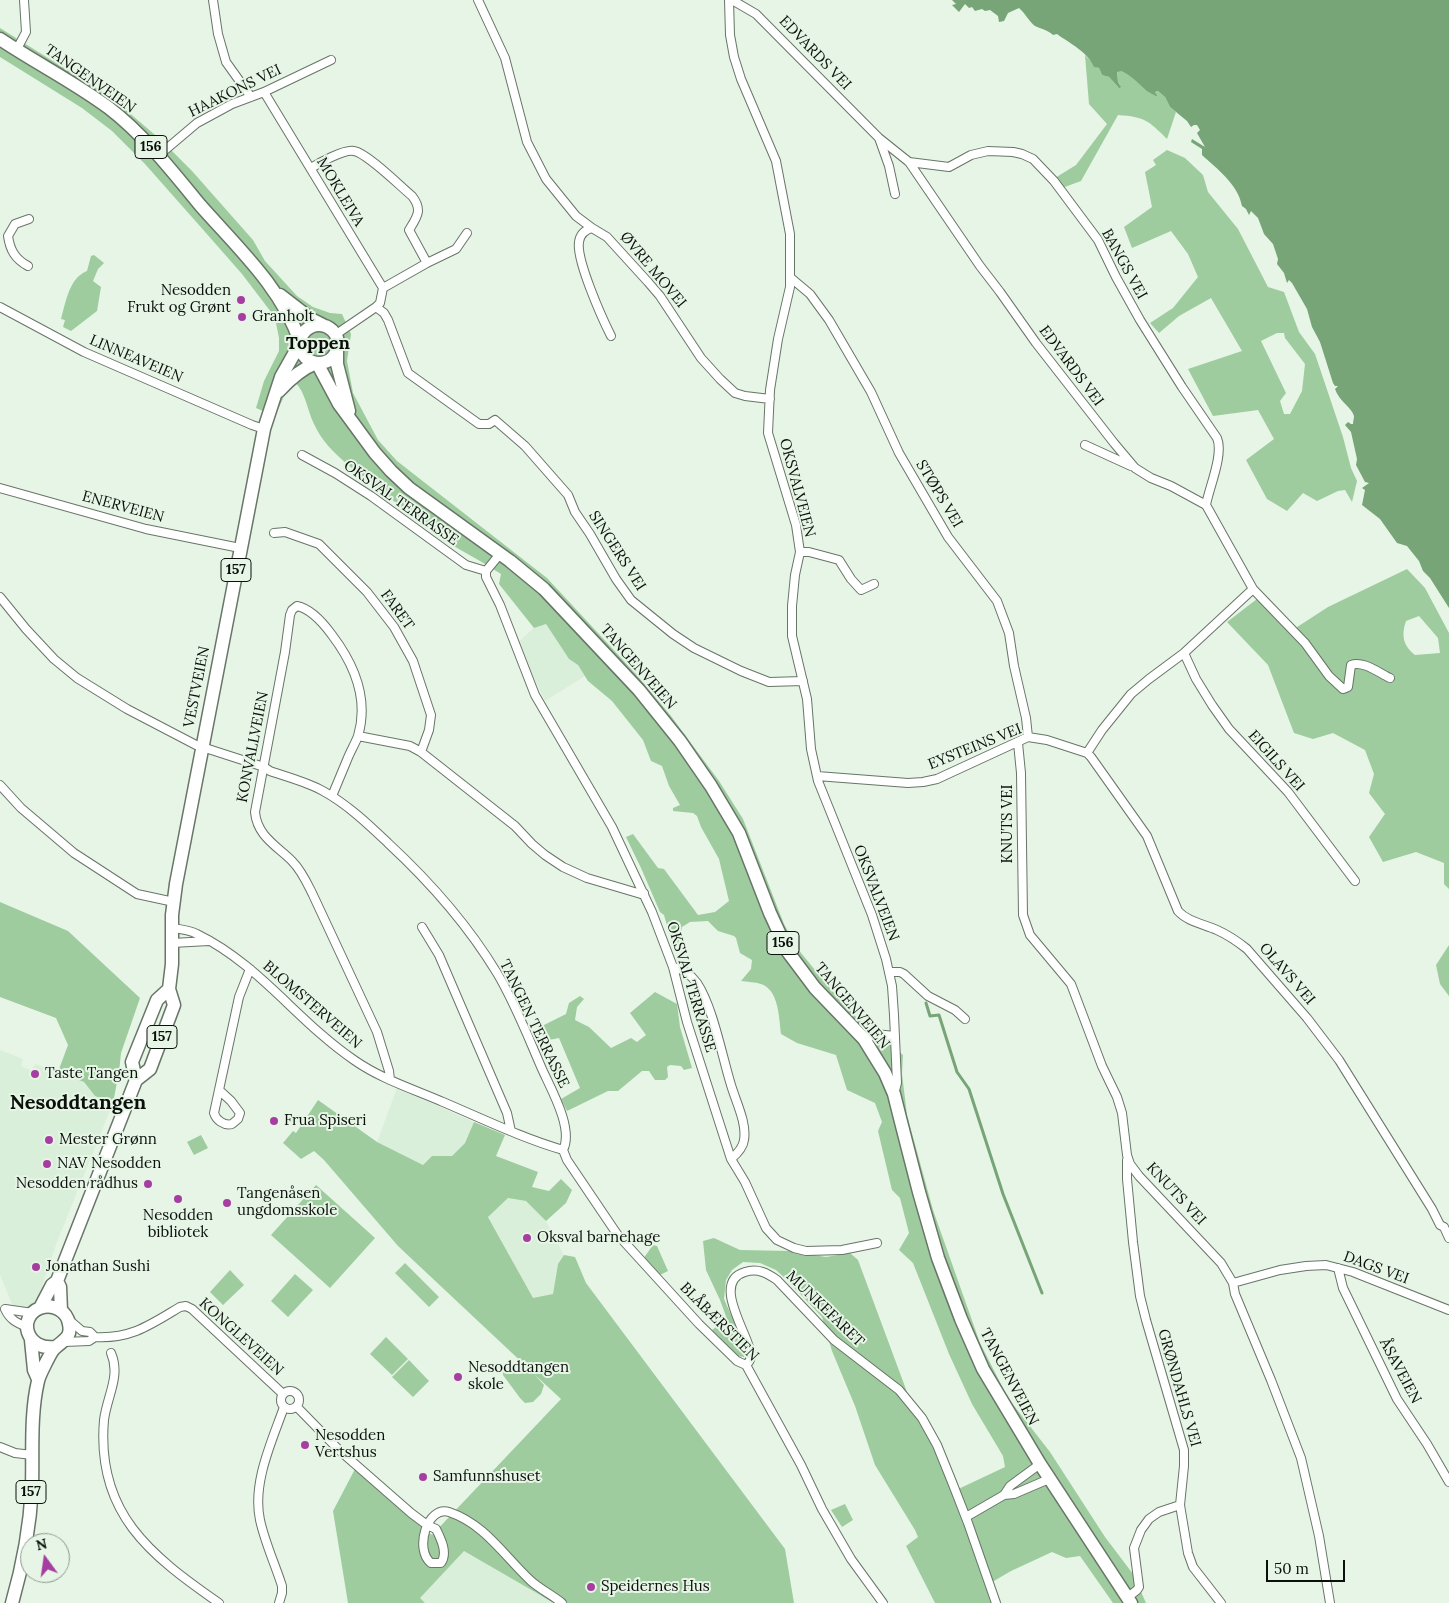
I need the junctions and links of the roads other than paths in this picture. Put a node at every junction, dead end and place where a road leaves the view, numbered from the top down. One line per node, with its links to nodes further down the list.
1 (24, 0): 6 (street)
2 (213, 0): 9 (street)
3 (478, 0): 16 (street, ØVRE MOVEI)
4 (731, 0): 10 (street, EDVARDS VEI); 20 (street, OKSVALVEIEN)
5 (0, 39): 6 (main road, TANGENVEIEN / 156)
6 (17, 49): 11 (main road, TANGENVEIEN / 156)
7 (331, 60): 8 (street, HAAKONS VEI)
8 (264, 92): 9 (street, HAAKONS VEI); 13 (street, MOKLEIVA)
9 (251, 97): 11 (street, HAAKONS VEI)
10 (879, 138): 12 (street, EDVARDS VEI); 14 (street)
11 (158, 156): 21 (main road, TANGENVEIEN / 156)
12 (909, 162): 36 (street, EDVARDS VEI); 38 (street, BANGS VEI)
13 (311, 168): 18 (street); 22 (street, MOKLEIVA)
14 (895, 194)
15 (29, 219): 19 (street)
16 (592, 228): 26 (street); 31 (street, ØVRE MOVEI)
17 (467, 233): 18 (street)
18 (427, 263): 22 (street)
19 (28, 266)
20 (791, 278): 31 (street, OKSVALVEIEN); 51 (street, STØPS VEI)
21 (273, 288): 25 (main road, TANGENVEIEN / 156); 27 (main road, TANGENVEIEN / 156)
22 (383, 288): 24 (street)
23 (0, 307): 33 (street, LINNEAVEIEN)
24 (376, 308): 25 (street); 49 (street, SINGERS VEI)
25 (330, 331): 27 (main road); 28 (main road, 156)
26 (611, 336)
27 (299, 344): 29 (main road, 156); 30 (main road, VESTVEIEN / 157)
28 (337, 348): 29 (main road); 32 (main road, TANGENVEIEN / 156)
29 (316, 363): 30 (main road, VESTVEIEN / 157); 32 (main road, TANGENVEIEN / 156)
30 (276, 394): 33 (main road, VESTVEIEN / 157)
31 (770, 399): 41 (street, OKSVALVEIEN)
32 (352, 421): 42 (main road, TANGENVEIEN / 156)
33 (264, 429): 40 (main road, VESTVEIEN / 157)
34 (1085, 445): 36 (street)
35 (302, 456): 43 (street, OKSVAL TERRASSE)
36 (1135, 468): 38 (street, EDVARDS VEI)
37 (0, 488): 40 (street, ENERVEIEN)
38 (1206, 505): 45 (street)
39 (274, 532): 54 (street, FARET)
40 (240, 548): 53 (main road, VESTVEIEN / 157)
41 (800, 552): 44 (street); 49 (street, OKSVALVEIEN)
42 (500, 554): 43 (street); 73 (main road, TANGENVEIEN / 156)
43 (486, 571): 61 (street, OKSVAL TERRASSE)
44 (874, 584)
45 (1253, 589): 47 (street); 48 (street)
46 (0, 597): 53 (street, TANGEN TERRASSE)
47 (1184, 653): 55 (street); 60 (street, EIGILS VEI)
48 (1390, 678)
49 (803, 681): 57 (street, OKSVALVEIEN)
50 (358, 736): 54 (street); 56 (street, KONVALLVEIEN); 59 (street, KONVALLVEIEN)
51 (1028, 738): 52 (street, EYSTEINS VEI); 55 (street, EYSTEINS VEI)
52 (1018, 743): 57 (street, EYSTEINS VEI); 81 (street, KNUTS VEI)
53 (202, 747): 56 (street, TANGEN TERRASSE); 62 (main road, VESTVEIEN / 157)
54 (421, 752): 61 (street)
55 (1087, 753): 82 (street, OLAVS VEI)
56 (264, 767): 59 (street, TANGEN TERRASSE); 75 (street, KONVALLVEIEN)
57 (817, 776): 69 (street, OKSVALVEIEN)
58 (0, 785): 62 (street)
59 (332, 796): 79 (street, TANGEN TERRASSE)
60 (1355, 881)
61 (644, 893): 67 (street, OKSVAL TERRASSE)
62 (174, 902): 64 (main road, VESTVEIEN / 157)
63 (422, 927): 78 (street)
64 (172, 928): 65 (street, BLOMSTERVEIEN); 66 (main road, VESTVEIEN / 157)
65 (209, 941): 66 (street); 68 (street, BLOMSTERVEIEN)
66 (172, 943): 70 (main road, VESTVEIEN / 157)
67 (673, 967): 80 (street, OKSVAL TERRASSE); 80 (street)
68 (250, 969): 75 (street, BLOMSTERVEIEN); 76 (street)
69 (889, 972): 71 (street); 72 (street, OKSVALVEIEN)
70 (169, 988): 74 (main road, VESTVEIEN / 157); 74 (main road, VESTVEIEN / 157)
71 (966, 1019)
72 (895, 1036): 73 (street); 77 (street, OKSVALVEIEN)
73 (864, 1039): 77 (main road, TANGENVEIEN / 156)
74 (136, 1080): 85 (main road, VESTVEIEN / 157)
75 (390, 1080): 78 (street, BLOMSTERVEIEN)
76 (219, 1090)
77 (894, 1094): 101 (main road, TANGENVEIEN / 156)
78 (511, 1131): 79 (street, BLOMSTERVEIEN)
79 (563, 1150): 94 (street, BLÅBÆRSTIEN)
80 (731, 1159): 83 (street, OKSVAL TERRASSE)
81 (1129, 1159): 86 (street, KNUTS VEI); 105 (street, GRØNDAHLS VEI)
82 (1449, 1238)
83 (877, 1243)
84 (1338, 1268): 86 (street, DAGS VEI); 88 (street, DAGS VEI); 103 (street, ÅSAVEIEN)
85 (57, 1281): 87 (main road, VESTVEIEN / 157); 89 (main road, 157)
86 (1233, 1284): 116 (street, KNUTS VEI)
87 (36, 1310): 89 (main road); 90 (main road, 157); 90 (street)
88 (1449, 1310)
89 (65, 1315): 91 (street); 92 (main road, 157)
90 (29, 1333): 92 (main road); 95 (main road, 157)
91 (95, 1337): 92 (street, KONGLEVEIEN); 96 (street, KONGLEVEIEN)
92 (60, 1344): 95 (main road, 157)
93 (111, 1353): 110 (street)
94 (746, 1365): 106 (street, MUNKEFARET); 113 (street, BLÅBÆRSTIEN)
95 (38, 1379): 100 (main road, 157)
96 (283, 1394): 97 (street, KONGLEVEIEN); 98 (street, KONGLEVEIEN)
97 (284, 1407): 98 (street); 111 (street)
98 (297, 1407): 107 (street, KONGLEVEIEN)
99 (0, 1447): 100 (street)
100 (32, 1455): 109 (main road, 157)
101 (1040, 1464): 102 (main road, TANGENVEIEN / 156); 104 (street)
102 (1049, 1479): 104 (street); 108 (main road, TANGENVEIEN / 156)
103 (1449, 1482)
104 (1004, 1495): 106 (street)
105 (1180, 1506): 108 (street); 115 (street, GRØNDAHLS VEI)
106 (966, 1517): 114 (street, MUNKEFARET)
107 (427, 1525): 107 (street, KONGLEVEIEN); 112 (street)
108 (1129, 1600)
109 (12, 1603)
110 (219, 1603)
111 (280, 1603)
112 (562, 1603)
113 (883, 1603)
114 (996, 1603)
115 (1221, 1603)
116 (1330, 1603)

